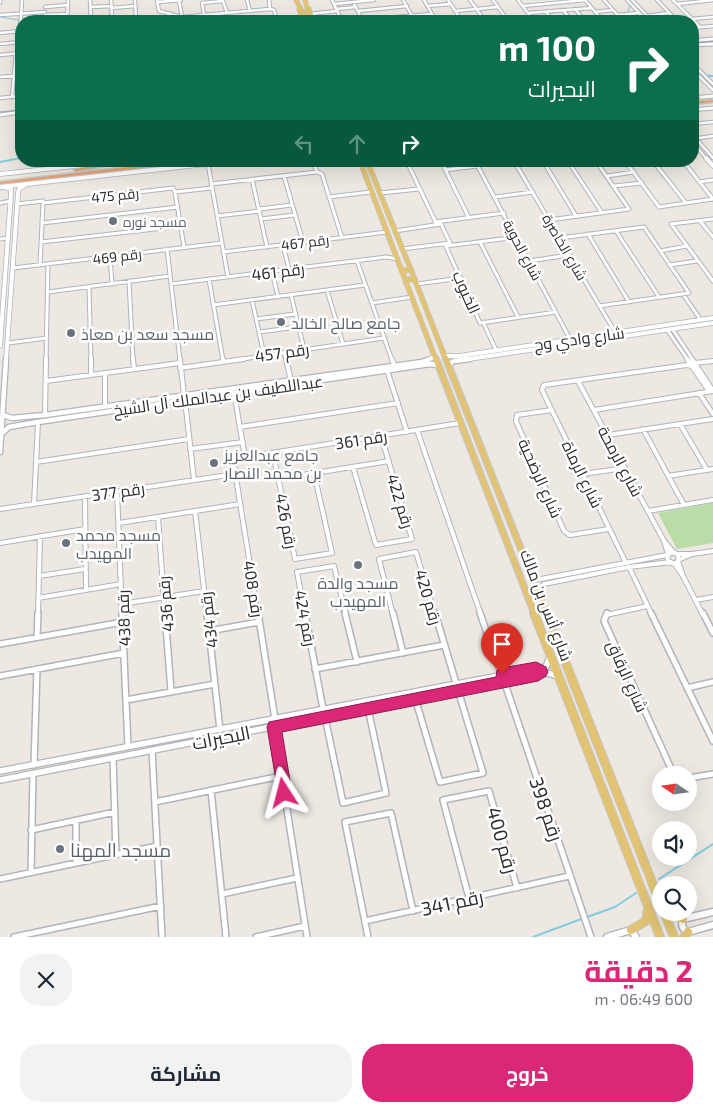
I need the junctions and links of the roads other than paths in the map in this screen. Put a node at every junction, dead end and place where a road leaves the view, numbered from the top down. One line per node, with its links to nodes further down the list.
1 (22, 0): 63 (street)
2 (46, 0): 41 (street)
3 (68, 0): 36 (street)
4 (90, 0): 42 (street)
5 (111, 0): 43 (street)
6 (134, 0): 37 (street)
7 (180, 0): 28 (street); 75 (street)
8 (247, 0): 53 (street)
9 (269, 0): 47 (street)
10 (296, 0): 11 (main road); 78 (main road)
11 (305, 0): 66 (main road)
12 (332, 0): 32 (street)
13 (365, 0): 14 (street); 30 (street)
14 (374, 0)
15 (403, 0): 38 (street)
16 (424, 0): 39 (street)
17 (448, 0): 33 (street)
18 (470, 0): 48 (street)
19 (494, 0): 45 (street)
20 (518, 0): 40 (street)
21 (537, 0): 34 (street)
22 (585, 0): 31 (street); 46 (street)
23 (604, 0): 52 (street)
24 (627, 0): 61 (street)
25 (632, 0): 91 (street)
26 (657, 0): 62 (street)
27 (673, 0): 35 (street)
28 (158, 1): 74 (street)
29 (712, 1): 35 (street)
30 (353, 2): 32 (street); 44 (street)
31 (551, 3): 34 (street); 56 (street)
32 (334, 4): 50 (street)
33 (451, 4): 39 (street); 55 (street)
34 (540, 4): 40 (street)
35 (677, 4): 94 (street)
36 (68, 5): 41 (street); 64 (street)
37 (134, 6): 43 (street); 73 (street)
38 (407, 6): 54 (street); 81 (street)
39 (427, 6): 67 (street)
40 (523, 6): 68 (street)
41 (45, 7): 57 (street)
42 (91, 7): 43 (street); 71 (street)
43 (112, 7): 72 (street)
44 (356, 7): 50 (street); 54 (street)
45 (498, 7): 48 (street); 85 (street)
46 (592, 8): 49 (street); 59 (street)
47 (270, 9): 53 (street); 77 (street)
48 (476, 9): 55 (street); 84 (street)
49 (575, 9): 51 (street); 88 (street)
50 (337, 10): 66 (street); 79 (street)
51 (563, 10): 56 (street); 87 (street)
52 (613, 10): 59 (street); 90 (street)
53 (250, 11): 60 (street)
54 (358, 11): 80 (street)
55 (455, 11): 83 (street)
56 (557, 11): 58 (street)
57 (45, 12): 63 (street)
58 (546, 12): 68 (street); 86 (street)
59 (596, 12): 89 (street)
60 (227, 13): 65 (street); 76 (street)
61 (639, 13): 90 (street)
62 (669, 13): 92 (street); 93 (street)
63 (22, 14): 69 (street)
64 (67, 14): 70 (street)
65 (216, 14): 76 (street)
66 (310, 14)
67 (432, 14): 82 (street)
68 (528, 14)
69 (0, 15)
70 (56, 15)
71 (91, 15)
72 (112, 15)
73 (136, 15)
74 (174, 15)
75 (182, 15)
76 (204, 15)
77 (276, 15)
78 (300, 15)
79 (339, 15)
80 (360, 15)
81 (412, 15)
82 (422, 15)
83 (458, 15)
84 (480, 15)
85 (504, 15)
86 (549, 15)
87 (567, 15)
88 (580, 15)
89 (598, 15)
90 (617, 15)
91 (645, 15)
92 (654, 15)
93 (671, 15)
94 (688, 15)
95 (713, 17): 96 (street)
96 (699, 18)
97 (713, 26): 98 (street)
98 (700, 27)
99 (15, 32): 100 (street)
100 (0, 33)
101 (713, 39): 102 (main road)
102 (699, 41)
103 (15, 42): 104 (street)
104 (6, 43): 105 (street); 109 (street)
105 (0, 44)
106 (713, 44): 107 (main road)
107 (699, 45)
108 (15, 53): 109 (street)
109 (4, 54): 110 (street)
110 (0, 55)
111 (699, 70): 115 (street)
112 (15, 76): 114 (street); 118 (street)
113 (699, 76): 116 (street)
114 (0, 77)
115 (713, 84)
116 (713, 90)
117 (713, 96): 121 (main road)
118 (12, 97): 119 (street); 120 (street)
119 (15, 97)
120 (0, 98)
121 (699, 98)
122 (713, 103): 123 (highway)
123 (699, 104)
124 (713, 108): 125 (main road)
125 (699, 109)
126 (15, 112): 127 (main road)
127 (0, 113)
128 (713, 122): 129 (street)
129 (699, 123)
130 (713, 136): 131 (street)
131 (699, 138)
132 (699, 144): 134 (street)
133 (699, 146): 135 (street)
134 (713, 158)
135 (713, 166)
136 (81, 167): 164 (main road)
137 (96, 167): 158 (highway)
138 (109, 167): 158 (highway)
139 (133, 167): 164 (highway)
140 (151, 167): 161 (highway)
141 (182, 167): 161 (main road)
142 (209, 167): 170 (street)
143 (315, 167): 159 (street)
144 (362, 167): 175 (main road, شارع أنس بن مالك)
145 (369, 167): 178 (main road, شارع أنس بن مالك)
146 (409, 167): 173 (street)
147 (444, 167): 157 (street)
148 (469, 167): 157 (street)
149 (478, 167): 181 (street, شارع الحوية)
150 (517, 167): 176 (street, شارع الخاصرة)
151 (545, 167): 196 (street)
152 (572, 167): 193 (street)
153 (600, 167): 163 (street)
154 (630, 167): 160 (street)
155 (658, 167): 186 (street)
156 (688, 167): 167 (street)
157 (445, 170): 198 (street)
158 (68, 172): 164 (highway)
159 (317, 172): 162 (street, رقم 475); 180 (street)
160 (634, 172): 163 (street); 168 (street)
161 (106, 176): 169 (main road)
162 (284, 176): 165 (street, رقم 475); 188 (street)
163 (607, 176): 171 (street)
164 (0, 179)
165 (252, 179): 170 (street, رقم 475); 191 (street)
166 (713, 180): 167 (street)
167 (700, 182): 182 (street)
168 (642, 183): 171 (street); 186 (street)
169 (26, 184): 172 (main road); 177 (street)
170 (212, 186): 174 (street, رقم 475); 195 (street)
171 (614, 186): 193 (street)
172 (0, 187): 179 (street)
173 (419, 189): 178 (street); 204 (street)
174 (176, 192): 185 (street, رقم 475); 189 (street)
175 (371, 192): 180 (street); 207 (main road, شارع أنس بن مالك)
176 (532, 192): 181 (street); 201 (street, شارع الخاصرة)
177 (18, 193): 179 (street); 187 (street)
178 (380, 193): 208 (main road, شارع أنس بن مالك)
179 (12, 194): 183 (street)
180 (329, 197): 213 (street)
181 (495, 197): 192 (street, شارع الحوية)
182 (713, 199): 186 (street)
183 (11, 201): 184 (street); 212 (street)
184 (0, 203)
185 (43, 203): 187 (street, رقم 475); 203 (street)
186 (686, 203)
187 (17, 204): 240 (street)
188 (292, 205): 190 (street); 194 (street)
189 (178, 207): 203 (street); 205 (street)
190 (271, 208): 191 (street); 197 (street)
191 (259, 210): 195 (street); 199 (street)
192 (504, 213): 198 (street); 210 (street, شارع الحوية)
193 (602, 213): 196 (street)
194 (295, 215): 197 (street); 217 (street)
195 (217, 216): 219 (street)
196 (576, 216): 201 (street)
197 (274, 217): 199 (street)
198 (469, 218): 204 (street)
199 (261, 219): 222 (street)
200 (713, 219): 202 (street)
201 (549, 220): 214 (street, شارع الخاصرة)
202 (700, 221): 211 (street); 223 (street)
203 (42, 223): 216 (street)
204 (436, 223): 208 (street); 221 (street)
205 (181, 226): 216 (street); 224 (street)
206 (616, 231): 209 (street); 228 (street); 265 (street)
207 (386, 232): 213 (street, رقم 467); 227 (main road, شارع أنس بن مالك)
208 (395, 232): 225 (main road, شارع أنس بن مالك)
209 (588, 234): 214 (street); 267 (street)
210 (517, 237): 218 (street, الخبوب); 236 (street, شارع الحوية)
211 (713, 237)
212 (8, 238): 215 (street); 244 (street)
213 (342, 238): 217 (street, رقم 467)
214 (560, 238): 230 (street, شارع الخاصرة)
215 (0, 239)
216 (41, 242): 239 (street)
217 (303, 242): 220 (street, رقم 467)
218 (480, 242): 221 (street, الخبوب); 273 (street)
219 (222, 243): 224 (street, رقم 469); 229 (street)
220 (283, 245): 222 (street, رقم 467); 241 (street)
221 (446, 245): 225 (street); 248 (street, الخبوب)
222 (268, 246): 229 (street, رقم 467)
223 (687, 246): 228 (street); 234 (street)
224 (184, 247): 226 (street, رقم 469)
225 (402, 249): 243 (main road, شارع أنس بن مالك)
226 (167, 250): 231 (street, رقم 469); 246 (street)
227 (394, 251): 232 (street); 233 (main road, شارع أنس بن مالك)
228 (660, 251): 238 (street)
229 (224, 252): 247 (street)
230 (569, 255): 236 (street); 270 (street, شارع الخاصرة)
231 (110, 256): 237 (street, رقم 469); 255 (street)
232 (386, 257): 233 (street); 235 (street, رقم 461)
233 (397, 259): 242 (main road, شارع أنس بن مالك)
234 (697, 260): 238 (street); 250 (street)
235 (357, 261): 241 (street, رقم 461); 257 (street)
236 (530, 261): 271 (street, شارع الحوية)
237 (48, 264): 239 (street, رقم 469); 260 (street)
238 (669, 264): 261 (street)
239 (40, 265): 240 (street, رقم 469)
240 (13, 269): 244 (street); 287 (street)
241 (289, 269): 245 (street, رقم 461)
242 (401, 269): 243 (main road); 254 (main road, شارع أنس بن مالك)
243 (411, 269): 252 (main road, شارع أنس بن مالك)
244 (6, 270): 253 (street)
245 (272, 271): 247 (street, رقم 461); 263 (street)
246 (170, 276): 251 (street); 256 (street)
247 (228, 277): 249 (street, رقم 461)
248 (461, 278): 252 (street); 277 (street, الخبوب)
249 (209, 280): 256 (street, رقم 461); 269 (street)
250 (713, 281)
251 (129, 282): 255 (street); 307 (street)
252 (416, 282): 254 (main road); 295 (main road, شارع أنس بن مالك)
253 (2, 283): 289 (street)
254 (406, 283): 264 (main road, شارع أنس بن مالك)
255 (112, 284): 258 (street)
256 (171, 284): 302 (street)
257 (366, 285): 259 (street); 268 (street)
258 (89, 287): 260 (street); 313 (street)
259 (328, 290): 262 (street); 288 (street)
260 (48, 292): 284 (street)
261 (683, 294): 265 (street); 276 (street)
262 (291, 295): 263 (street); 272 (street)
263 (278, 297): 266 (street)
264 (412, 297): 268 (street); 296 (main road, شارع أنس بن مالك)
265 (659, 297): 267 (street)
266 (252, 300): 269 (street); 275 (street)
267 (629, 302): 270 (street)
268 (372, 303): 285 (street)
269 (213, 306): 298 (street)
270 (599, 306): 283 (street, شارع الخاصرة)
271 (556, 312): 273 (street, الخبوب); 286 (street, شارع الحوية)
272 (295, 314): 275 (street); 279 (street)
273 (518, 317): 277 (street, الخبوب)
274 (713, 318): 276 (street, شارع وادي وج)
275 (256, 319): 282 (street)
276 (700, 319): 283 (street, شارع وادي وج)
277 (483, 322): 292 (street)
278 (713, 323): 280 (street, شارع وادي وج)
279 (298, 327): 282 (street); 291 (street)
280 (673, 330): 281 (street, شارع وادي وج); 290 (street)
281 (668, 331): 290 (street); 297 (street, شارع وادي وج)
282 (259, 332): 294 (street)
283 (615, 332): 286 (street, شارع وادي وج)
284 (47, 338): 287 (street); 314 (street)
285 (384, 338): 288 (street, رقم 457); 303 (street)
286 (570, 339): 292 (street, شارع وادي وج)
287 (8, 342): 311 (street)
288 (343, 344): 291 (street, رقم 457)
289 (0, 345)
290 (682, 347): 300 (street); 305 (street)
291 (304, 349): 293 (street, رقم 457)
292 (496, 350): 297 (street, شارع وادي وج)
293 (284, 352): 294 (street, رقم 457); 315 (street)
294 (264, 355): 298 (street, رقم 457)
295 (445, 356): 297 (street, شارع وادي وج); 304 (main road, شارع أنس بن مالك)
296 (434, 357): 301 (street, عبداللطيف بن عبدالملك آل الشيخ); 306 (main road, شارع أنس بن مالك)
297 (460, 358): 304 (street, شارع وادي وج)
298 (223, 361): 302 (street, رقم 457)
299 (713, 361): 305 (street)
300 (688, 363): 305 (street); 316 (street)
301 (420, 364): 303 (street, عبداللطيف بن عبدالملك آل الشيخ); 306 (street, عبداللطيف بن عبدالملك آل الشيخ); 309 (street, عبداللطيف بن عبدالملك آل الشيخ)
302 (180, 365): 307 (street, رقم 457); 321 (street)
303 (394, 365): 308 (street, عبداللطيف بن عبدالملك آل الشيخ)
304 (448, 365): 362 (main road, شارع أنس بن مالك)
305 (694, 365): 318 (street)
306 (438, 366): 333 (main road, شارع أنس بن مالك)
307 (134, 369): 312 (street, رقم 457)
308 (377, 370): 309 (street, عبداللطيف بن عبدالملك آل الشيخ); 315 (street, عبداللطيف بن عبدالملك آل الشيخ); 319 (street, عبداللطيف بن عبدالملك آل الشيخ)
309 (387, 370): 322 (street)
310 (0, 372): 311 (street)
311 (6, 372): 328 (street)
312 (105, 373): 313 (street, رقم 457); 324 (street)
313 (91, 374): 314 (street, رقم 457)
314 (46, 380): 329 (street)
315 (291, 381): 321 (street, عبداللطيف بن عبدالملك آل الشيخ)
316 (578, 381): 317 (street); 326 (street, شارع الرمحة)
317 (544, 385): 325 (street, شارع الرماة)
318 (712, 391): 320 (street)
319 (234, 393): 321 (street, عبداللطيف بن عبدالملك آل الشيخ); 336 (street)
320 (699, 393): 326 (street); 327 (street)
321 (184, 398): 323 (street, عبداللطيف بن عبدالملك آل الشيخ); 343 (street)
322 (398, 403): 336 (street); 339 (street)
323 (133, 405): 324 (street, عبداللطيف بن عبدالملك آل الشيخ); 332 (street, عبداللطيف بن عبدالملك آل الشيخ)
324 (105, 406): 329 (street, عبداللطيف بن عبدالملك آل الشيخ)
325 (552, 410): 358 (street, شارع الرماة); 377 (street, شارع الرضحية)
326 (594, 410): 341 (street, شارع الرمحة)
327 (713, 414)
328 (3, 415): 330 (street, عبداللطيف بن عبدالملك آل الشيخ); 340 (street)
329 (45, 415): 330 (street, عبداللطيف بن عبدالملك آل الشيخ)
330 (18, 418): 335 (street)
331 (713, 419): 334 (street)
332 (38, 422): 335 (street, عبداللطيف بن عبدالملك آل الشيخ); 351 (street)
333 (460, 423): 338 (street, رقم 361); 363 (main road, شارع أنس بن مالك)
334 (680, 424): 337 (street); 355 (street)
335 (18, 426): 340 (street, عبداللطيف بن عبدالملك آل الشيخ)
336 (240, 427): 344 (street)
337 (643, 429): 341 (street); 359 (street)
338 (417, 430): 339 (street, رقم 361); 415 (street)
339 (407, 432): 342 (street, رقم 361)
340 (1, 434): 346 (street)
341 (608, 435): 353 (street, شارع الرمحة)
342 (381, 436): 347 (street, رقم 361); 350 (street, رقم 422)
343 (189, 439): 345 (street); 351 (street)
344 (242, 442): 345 (street); 348 (street)
345 (190, 449): 361 (street)
346 (0, 452)
347 (273, 453): 348 (street, رقم 361); 360 (street, رقم 426)
348 (245, 457): 349 (street, رقم 361)
349 (233, 459): 357 (street, رقم 408)
350 (389, 461): 352 (street); 352 (street, رقم 422)
351 (36, 462): 367 (street)
352 (353, 467): 356 (street)
353 (625, 468): 358 (street); 374 (street, شارع الرمحة)
354 (713, 469): 355 (street)
355 (707, 470): 359 (street)
356 (314, 473): 360 (street); 360 (street, رقم 426)
357 (235, 474): 361 (street, رقم 377); 368 (street, رقم 408)
358 (583, 474): 377 (street, شارع الرماة)
359 (668, 476): 369 (street)
360 (278, 479)
361 (194, 480): 364 (street, رقم 377)
362 (496, 484): 363 (main road); 370 (main road, شارع أنس بن مالك)
363 (485, 486): 372 (main road, شارع أنس بن مالك)
364 (118, 491): 365 (street, رقم 377); 376 (street, رقم 438)
365 (85, 496): 367 (street, رقم 377); 378 (street)
366 (713, 500): 369 (street)
367 (34, 504): 371 (street, رقم 377)
368 (240, 504): 373 (street); 402 (street, رقم 408)
369 (684, 505): 374 (street)
370 (506, 508): 372 (main road); 390 (main road, شارع أنس بن مالك)
371 (0, 509)
372 (494, 510): 410 (main road, شارع أنس بن مالك)
373 (195, 511): 375 (street); 394 (street, رقم 434)
374 (648, 511): 380 (street, شارع الرمحة)
375 (158, 517): 376 (street); 395 (street, رقم 436)
376 (119, 523): 391 (street, رقم 438)
377 (610, 528): 387 (street, شارع الرماة)
378 (85, 529): 379 (street); 388 (street)
379 (40, 536): 381 (street); 389 (street)
380 (664, 541): 383 (street); 384 (street)
381 (0, 543)
382 (713, 551): 385 (street)
383 (667, 554): 384 (street); 386 (street); 387 (street)
384 (675, 554): 385 (street); 386 (street)
385 (692, 554): 386 (street)
386 (675, 561): 387 (street); 398 (street)
387 (628, 565): 390 (street); 393 (street); 400 (street, شارع الرماة)
388 (85, 569): 389 (street); 392 (street)
389 (39, 576): 397 (street)
390 (532, 576): 393 (main road, شارع أنس بن مالك)
391 (121, 584): 392 (street); 399 (street, رقم 438)
392 (86, 590): 397 (street)
393 (537, 590): 458 (main road, شارع أنس بن مالك)
394 (204, 591): 395 (street); 403 (street, رقم 434)
395 (164, 597): 399 (street); 424 (street, رقم 436)
396 (713, 597): 398 (street)
397 (38, 598): 405 (street)
398 (696, 600): 404 (street)
399 (122, 604): 401 (street, رقم 438)
400 (646, 606): 422 (street, شارع الرماة); 439 (street, شارع الرقاق)
401 (123, 622): 405 (street); 408 (street, رقم 438)
402 (259, 622): 403 (street); 430 (street, رقم 408)
403 (209, 631): 421 (street, رقم 434)
404 (713, 633)
405 (37, 637): 406 (street)
406 (0, 644)
407 (444, 646): 409 (street); 409 (street, رقم 420); 420 (street, رقم 420)
408 (124, 653): 412 (street); 426 (street, رقم 438)
409 (403, 653): 411 (street)
410 (551, 656): 414 (street, البحيرات); 417 (main road, شارع أنس بن مالك)
411 (357, 662): 413 (street); 413 (street, رقم 424)
412 (37, 669): 416 (street); 438 (street)
413 (315, 670): 428 (street, رقم 424)
414 (537, 672): 415 (street, البحيرات); 417 (street, البحيرات); 418 (street, البحيرات)
415 (502, 674): 420 (street, البحيرات)
416 (0, 676)
417 (559, 678): 462 (main road, شارع أنس بن مالك)
418 (504, 681): 423 (street, البحيرات); 455 (street, رقم 398)
419 (713, 682): 422 (street)
420 (456, 683): 428 (street, البحيرات)
421 (215, 684): 424 (street); 432 (street, رقم 434)
422 (686, 688): 434 (street, شارع الرماة)
423 (458, 690): 425 (street, البحيرات); 425 (street)
424 (171, 691): 426 (street)
425 (415, 698): 427 (street, البحيرات)
426 (126, 700): 435 (street, رقم 438)
427 (368, 708): 429 (street, البحيرات); 429 (street)
428 (323, 709): 430 (street, البحيرات)
429 (325, 717): 431 (street, البحيرات)
430 (274, 719): 432 (street, البحيرات)
431 (274, 727): 433 (street, البحيرات); 443 (street)
432 (219, 730): 433 (street); 435 (street, البحيرات)
433 (219, 737): 436 (street, البحيرات)
434 (713, 742)
435 (128, 746): 438 (street, البحيرات)
436 (152, 750): 437 (street, البحيرات); 447 (street)
437 (113, 758): 441 (street, البحيرات); 448 (street)
438 (34, 765): 440 (street, البحيرات)
439 (668, 766)
440 (0, 771)
441 (33, 774): 445 (street, البحيرات); 450 (street)
442 (713, 774): 444 (street)
443 (282, 776): 446 (street); 456 (street)
444 (698, 776)
445 (0, 780)
446 (211, 790): 447 (street); 460 (street)
447 (155, 802): 451 (street)
448 (115, 812): 449 (street); 452 (street)
449 (76, 820): 450 (street); 453 (street)
450 (31, 830): 454 (street)
451 (157, 846): 452 (street); 463 (street)
452 (116, 854): 453 (street)
453 (76, 863): 454 (street)
454 (31, 872): 457 (street)
455 (570, 876): 459 (street, رقم 341); 481 (street, رقم 398)
456 (298, 878): 460 (street); 470 (street)
457 (0, 879)
458 (652, 881)
459 (517, 888): 461 (street, رقم 341); 461 (street, رقم 400)
460 (222, 894): 477 (street)
461 (469, 898): 464 (street, رقم 341)
462 (647, 904): 472 (main road); 483 (main road, شارع أنس بن مالك)
463 (161, 906): 474 (street); 476 (street)
464 (414, 911): 467 (street, رقم 341); 467 (street)
465 (713, 912): 466 (main road)
466 (697, 916)
467 (365, 921): 480 (street)
468 (668, 921): 484 (main road)
469 (683, 921): 473 (main road)
470 (305, 926): 478 (street); 479 (street)
471 (710, 926): 473 (main road)
472 (633, 933): 482 (main road)
473 (686, 934)
474 (29, 935): 475 (street)
475 (14, 937)
476 (162, 937)
477 (226, 937)
478 (256, 937)
479 (307, 937)
480 (368, 937)
481 (591, 937)
482 (607, 937)
483 (660, 937)
484 (674, 937)

